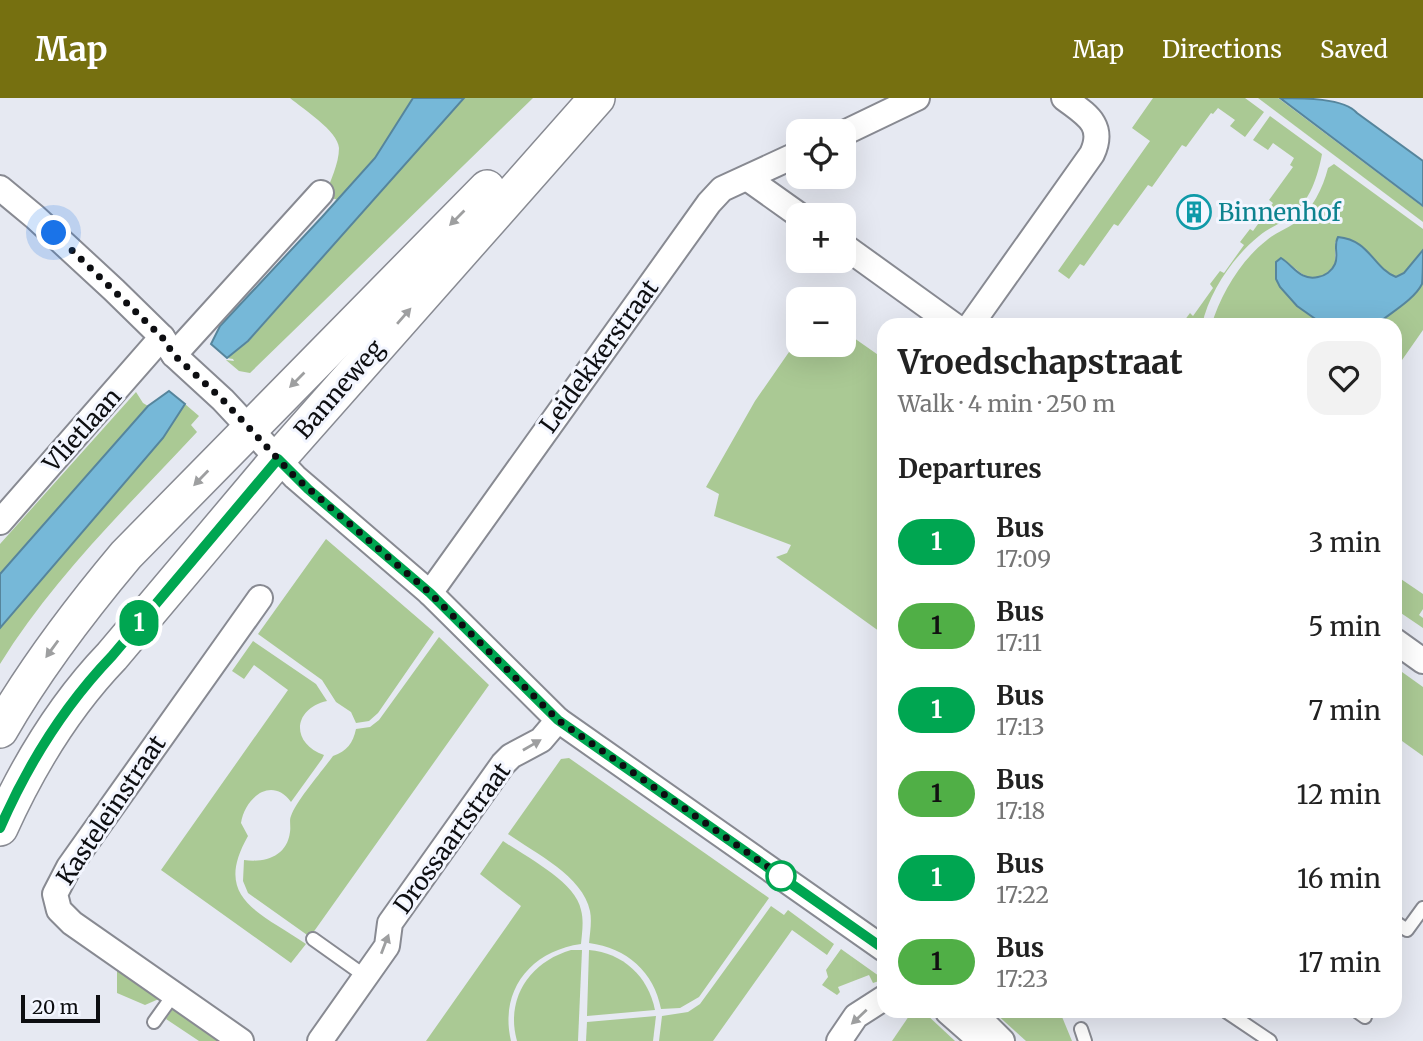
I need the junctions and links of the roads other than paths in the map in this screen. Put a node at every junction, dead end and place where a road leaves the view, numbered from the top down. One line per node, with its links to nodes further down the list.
1 (572, 98): 15 (main road, Banneweg, one-way to 15)
2 (597, 98): 16 (main road, Banneweg, one-way to 2)
3 (917, 98): 5 (street)
4 (1064, 98): 13 (street)
5 (856, 127)
6 (786, 160): 7 (street, Leidekkerstraat)
7 (747, 178): 10 (street); 18 (street, Leidekkerstraat)
8 (0, 188): 14 (street)
9 (321, 193): 14 (street, Vlietlaan)
10 (786, 206)
11 (856, 255): 12 (street)
12 (944, 318)
13 (976, 318)
14 (168, 346): 15 (street); 17 (street, Vlietlaan)
15 (249, 428): 16 (street); 23 (main road, Banneweg, one-way to 23)
16 (278, 459): 18 (street); 24 (main road, Banneweg)
17 (0, 522)
18 (430, 593): 22 (street)
19 (260, 598): 30 (street, Kasteleinstraat)
20 (1402, 646): 21 (street)
21 (1423, 661)
22 (558, 720): 28 (street); 29 (street, Drossaartstraat, one-way to 22)
23 (0, 730)
24 (0, 828)
25 (1423, 908): 26 (lane)
26 (1402, 927)
27 (313, 940): 29 (lane)
28 (877, 944)
29 (365, 976): 37 (street, Drossaartstraat)
30 (174, 994): 35 (lane); 36 (street, Kasteleinstraat)
31 (877, 1002): 38 (street, one-way to 38)
32 (955, 1018): 39 (street)
33 (978, 1018): 40 (street)
34 (1236, 1018): 41 (lane)
35 (154, 1022)
36 (241, 1041)
37 (320, 1041)
38 (839, 1041)
39 (981, 1041)
40 (1002, 1041)
41 (1269, 1041)

